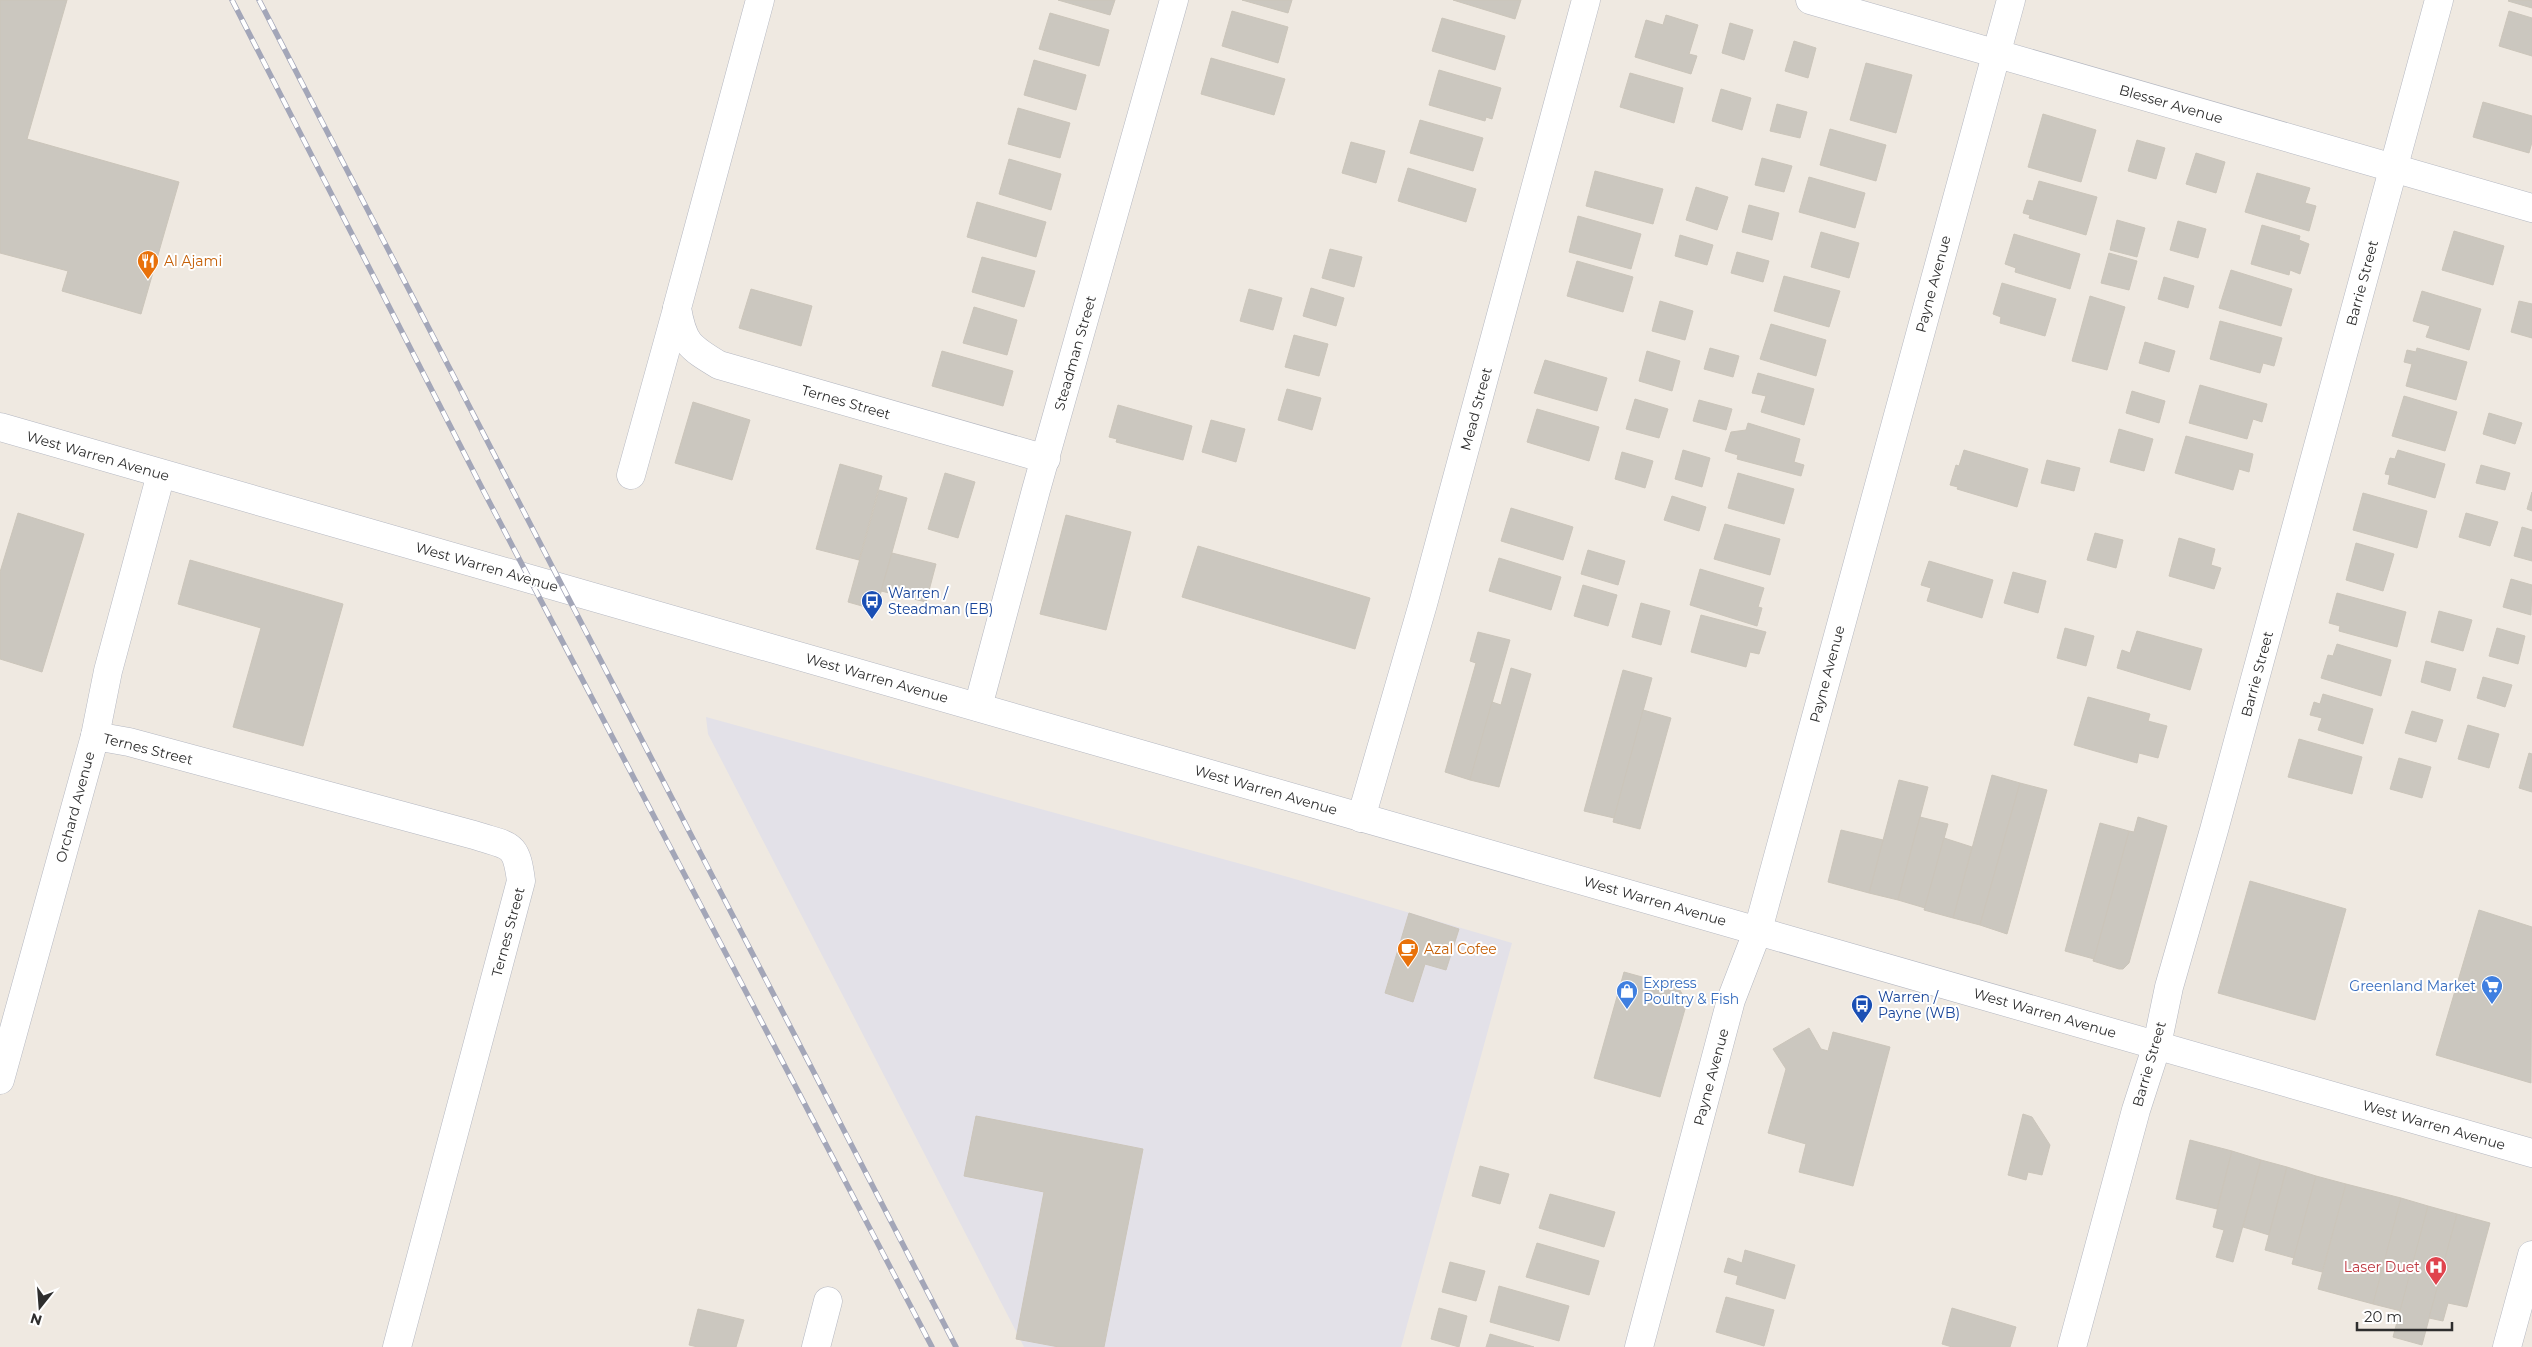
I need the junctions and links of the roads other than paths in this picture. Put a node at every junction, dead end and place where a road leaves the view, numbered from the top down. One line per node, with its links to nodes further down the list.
1 (760, 0): 10 (street, Ternes Street)
2 (1174, 0): 12 (street, Steadman Street)
3 (1586, 0): 17 (street, Mead Street)
4 (1810, 0): 7 (street, Blesser Avenue)
5 (2011, 0): 7 (street, Payne Avenue)
6 (2439, 0): 8 (street, Barrie Street)
7 (1996, 54): 8 (street, Blesser Avenue); 18 (street, Payne Avenue)
8 (2393, 168): 9 (street, Blesser Avenue); 19 (street, Barrie Street)
9 (2532, 208)
10 (677, 308): 12 (street, Ternes Street); 14 (street, Ternes Street)
11 (0, 427): 13 (street, West Warren Avenue)
12 (1046, 460): 15 (street, Steadman Street)
13 (161, 474): 15 (street, West Warren Avenue); 16 (street, Orchard Avenue)
14 (631, 475)
15 (978, 707): 17 (street, West Warren Avenue)
16 (95, 736): 20 (street, Orchard Avenue); 24 (street, Ternes Street)
17 (1361, 818): 18 (street, West Warren Avenue)
18 (1758, 930): 19 (street, West Warren Avenue); 26 (street, Payne Avenue)
19 (2157, 1046): 21 (street, West Warren Avenue); 27 (street, Barrie Street)
20 (0, 1080)
21 (2532, 1153)
22 (2532, 1255): 28 (street)
23 (828, 1301): 25 (street)
24 (397, 1347)
25 (816, 1347)
26 (1639, 1347)
27 (2072, 1347)
28 (2507, 1347)

